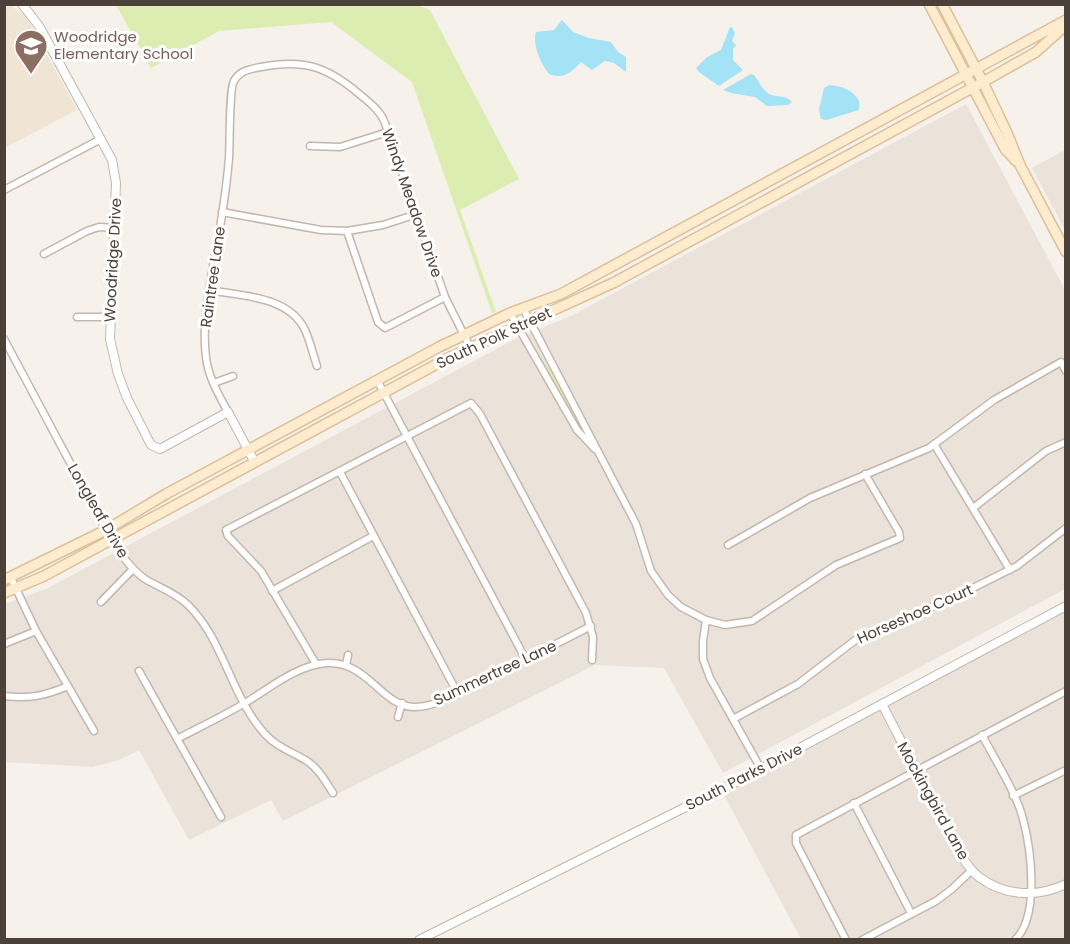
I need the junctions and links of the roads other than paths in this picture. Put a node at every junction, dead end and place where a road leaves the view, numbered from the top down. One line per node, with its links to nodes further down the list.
1 (22, 4): 12 (street, Woodridge Drive)
2 (929, 4): 7 (main road)
3 (942, 4): 6 (main road)
4 (1065, 20): 6 (main road, South Polk Street)
5 (1065, 25): 9 (main road, South Polk Street)
6 (977, 69): 7 (main road, South Polk Street); 9 (main road)
7 (965, 75): 10 (main road); 24 (main road, South Polk Street)
8 (233, 82): 11 (street, Windy Meadow Drive); 16 (street, Raintree Lane)
9 (983, 82): 10 (main road, South Polk Street); 14 (main road)
10 (972, 88): 14 (main road); 28 (main road, South Polk Street)
11 (388, 132): 13 (street); 17 (street, Windy Meadow Drive)
12 (101, 139): 15 (street); 18 (street, Woodridge Drive)
13 (310, 146)
14 (1020, 165): 20 (main road)
15 (4, 190)
16 (222, 212): 19 (street); 22 (street, Raintree Lane)
17 (417, 214): 19 (street); 23 (street, Windy Meadow Drive)
18 (115, 228): 21 (street); 27 (street, Woodridge Drive)
19 (347, 231): 23 (street)
20 (1065, 252)
21 (44, 254)
22 (209, 290): 35 (street); 39 (street, Raintree Lane)
23 (445, 297): 30 (street, Windy Meadow Drive)
24 (524, 308): 25 (main road, South Polk Street); 28 (street)
25 (510, 313): 29 (street); 30 (main road, South Polk Street)
26 (77, 317): 27 (street)
27 (110, 317): 41 (street, Woodridge Drive)
28 (530, 321): 29 (main road, South Polk Street); 33 (street)
29 (517, 326): 32 (main road, South Polk Street); 34 (street)
30 (465, 335): 32 (street, Windy Meadow Drive); 38 (main road, South Polk Street)
31 (4, 339): 52 (street, Longleaf Drive)
32 (470, 347): 40 (main road, South Polk Street)
33 (549, 356): 34 (street); 46 (street)
34 (538, 362): 46 (street)
35 (317, 366)
36 (1065, 372): 44 (street)
37 (233, 376): 39 (street)
38 (377, 380): 40 (street); 45 (main road, South Polk Street)
39 (214, 383): 41 (street, Raintree Lane)
40 (384, 392): 42 (street); 47 (main road, South Polk Street)
41 (228, 412): 45 (street, Raintree Lane)
42 (406, 437): 48 (street); 65 (street); 69 (street)
43 (1065, 442): 50 (street)
44 (934, 444): 49 (street); 50 (street)
45 (249, 450): 47 (street, Raintree Lane); 52 (main road, South Polk Street)
46 (600, 455): 64 (street)
47 (254, 461): 54 (main road, South Polk Street)
48 (340, 472): 53 (street); 60 (street)
49 (864, 474): 55 (street); 64 (street)
50 (973, 508): 57 (street)
51 (1065, 528): 57 (street, Horseshoe Court)
52 (106, 530): 54 (street, Longleaf Drive); 58 (main road, South Polk Street)
53 (373, 536): 60 (street); 76 (street)
54 (111, 540): 56 (street, Longleaf Drive); 59 (main road, South Polk Street)
55 (728, 545)
56 (133, 569): 62 (street); 78 (street, Longleaf Drive)
57 (1010, 570): 82 (street, Horseshoe Court)
58 (8, 579): 59 (street)
59 (16, 590): 61 (main road, South Polk Street); 66 (street)
60 (272, 591): 71 (street)
61 (4, 593)
62 (101, 602)
63 (1065, 606): 80 (street, South Parks Drive)
64 (706, 620): 82 (street)
65 (591, 626): 69 (street, Summertree Lane); 70 (street)
66 (36, 632): 67 (street); 74 (street)
67 (4, 644)
68 (348, 655): 72 (street)
69 (526, 660): 76 (street, Summertree Lane)
70 (592, 660)
71 (316, 664): 72 (street); 78 (street)
72 (346, 665): 79 (street)
73 (139, 671): 85 (street)
74 (68, 687): 77 (street); 83 (street)
75 (1065, 691): 84 (street)
76 (458, 694): 79 (street, Summertree Lane)
77 (4, 696)
78 (244, 703): 85 (street); 89 (street, Longleaf Drive)
79 (402, 703): 81 (street)
80 (882, 704): 86 (street, South Parks Drive); 87 (street, Mockingbird Lane)
81 (398, 717)
82 (733, 719): 86 (street)
83 (94, 731)
84 (982, 735): 87 (street); 90 (street)
85 (177, 739): 92 (street)
86 (761, 769): 97 (street, South Parks Drive)
87 (916, 770): 91 (street); 93 (street, Mockingbird Lane)
88 (1065, 770): 90 (street)
89 (333, 793)
90 (1013, 796): 95 (street)
91 (854, 803): 96 (street); 98 (street)
92 (221, 817)
93 (972, 870): 95 (street, Mockingbird Lane); 96 (street)
94 (1065, 884): 95 (street, Mockingbird Lane)
95 (1032, 894): 100 (street)
96 (911, 913): 99 (street)
97 (419, 939)
98 (846, 939)
99 (862, 939)
100 (1016, 939)

